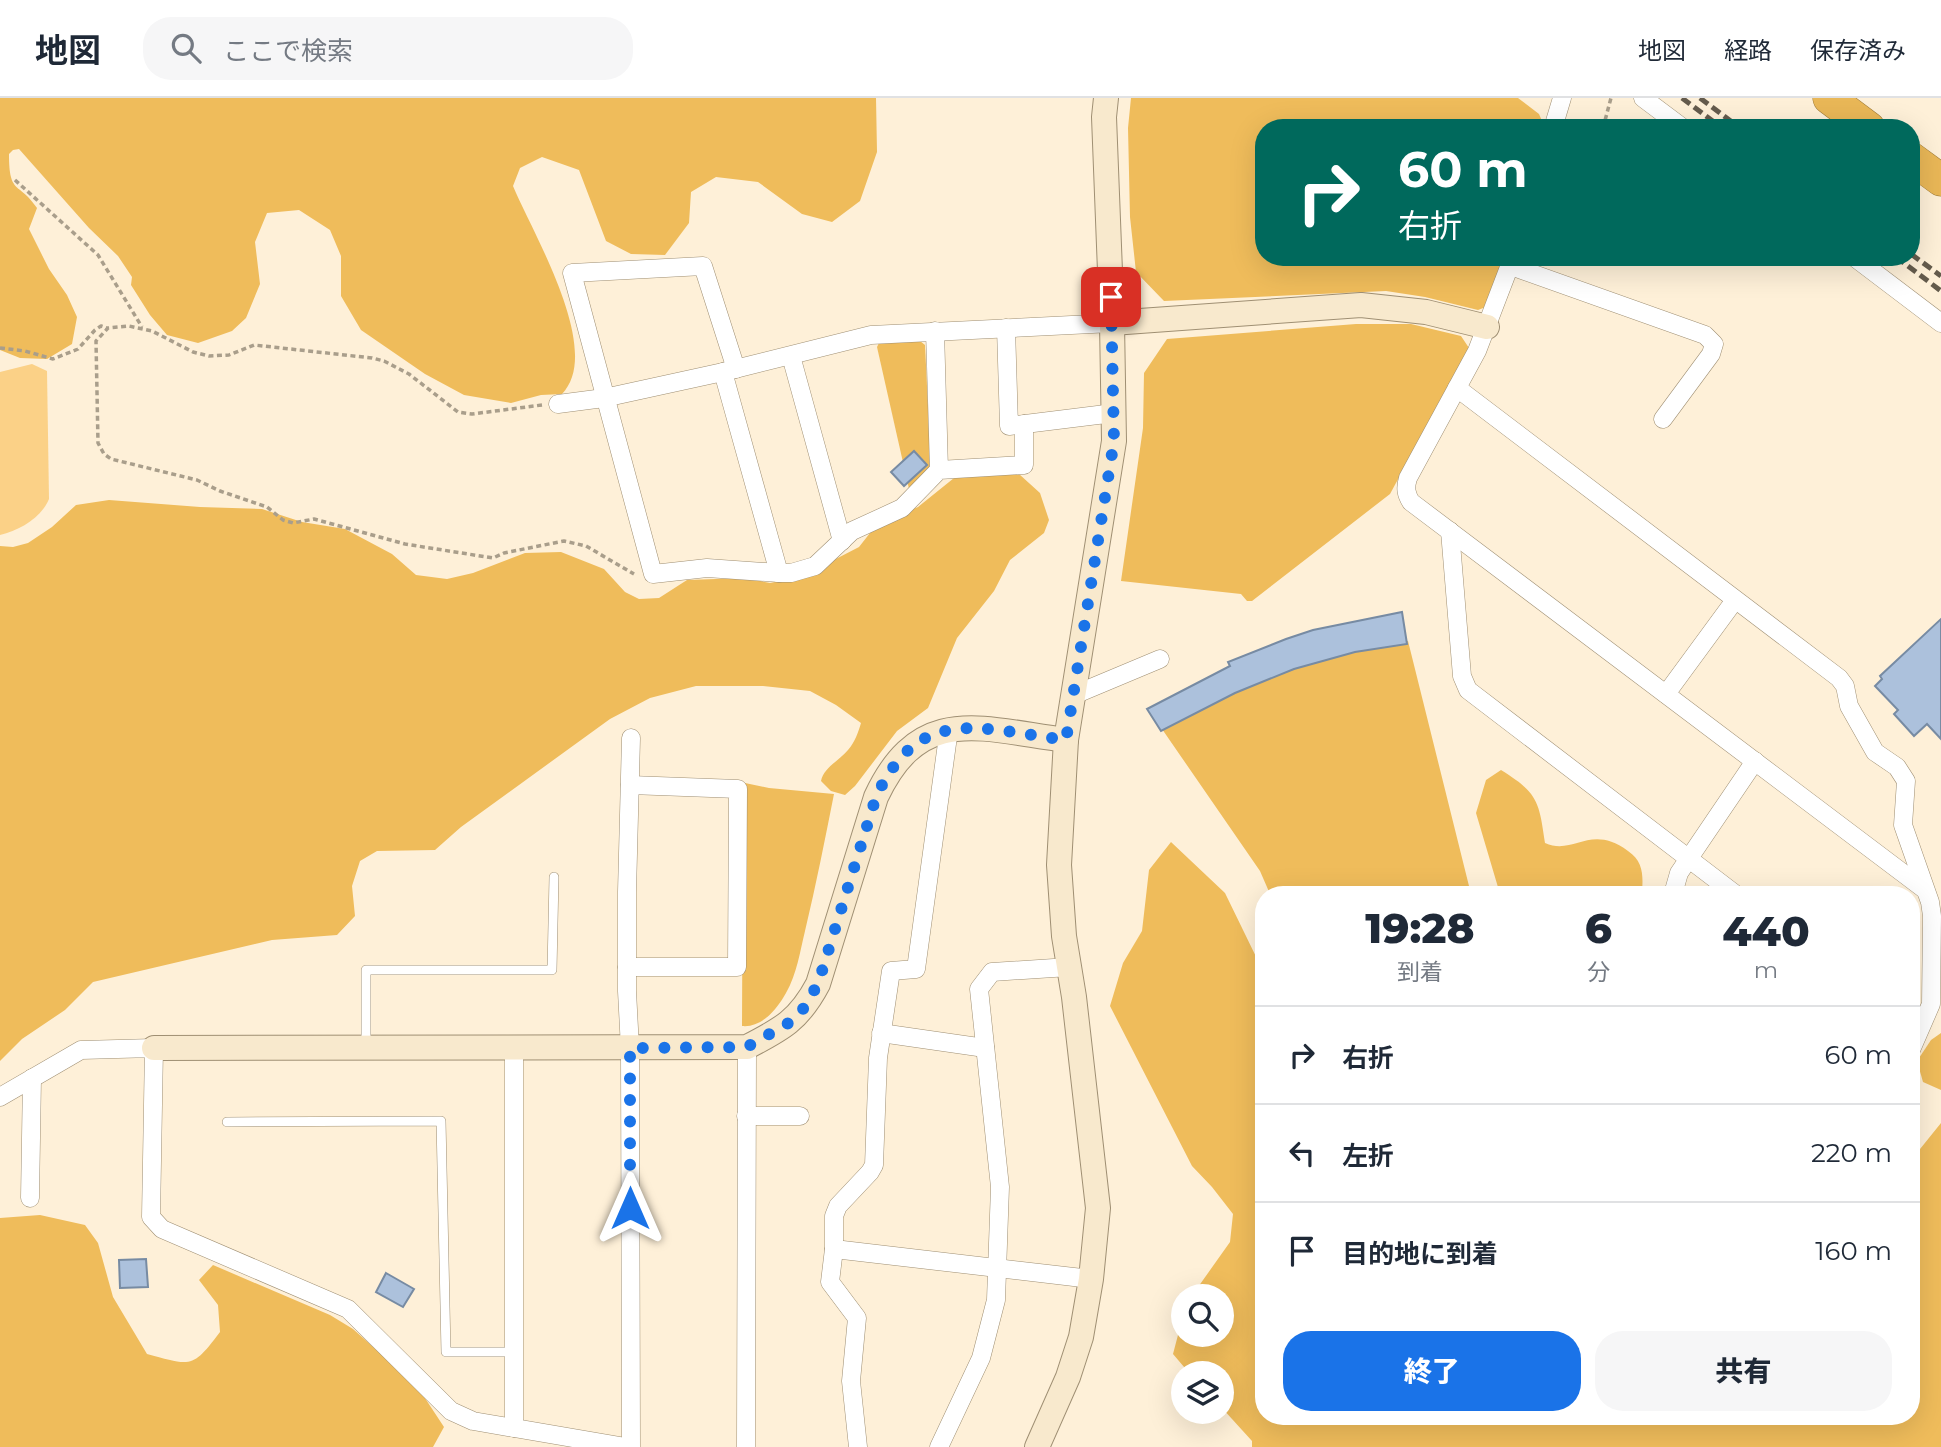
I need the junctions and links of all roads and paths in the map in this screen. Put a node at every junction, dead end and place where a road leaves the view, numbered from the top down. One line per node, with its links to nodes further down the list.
1 (1106, 98): 16 (street)
2 (1562, 98): 6 (street)
3 (1611, 98): 7 (path)
4 (1643, 98): 8 (street)
5 (1830, 98): 9 (highway)
6 (1556, 119)
7 (1605, 119)
8 (1670, 119)
9 (1857, 119)
10 (1920, 165): 12 (highway)
11 (15, 180): 18 (path)
12 (1941, 180)
13 (1510, 266): 19 (street)
14 (1523, 266): 30 (street)
15 (1866, 266): 17 (street)
16 (1112, 323): 19 (street); 21 (street); 29 (street)
17 (1941, 323)
18 (142, 327): 20 (path); 28 (path)
19 (1487, 327): 26 (street)
20 (108, 328): 23 (path); 36 (path)
21 (1006, 328): 22 (street); 31 (street)
22 (935, 331): 24 (street); 32 (street)
23 (0, 348)
24 (791, 356): 25 (street); 34 (street)
25 (729, 370): 27 (street); 27 (street); 35 (street)
26 (1457, 388): 33 (street); 37 (street)
27 (604, 398): 28 (street); 36 (street)
28 (558, 404)
29 (1114, 413): 31 (street); 39 (street)
30 (1663, 419)
31 (1024, 424): 32 (street)
32 (939, 470): 34 (street)
33 (1450, 531): 40 (street); 46 (street)
34 (842, 541): 35 (street)
35 (779, 573): 36 (street)
36 (653, 574)
37 (1735, 600): 40 (street); 50 (street)
38 (1160, 659): 39 (street)
39 (1074, 695): 43 (street)
40 (1666, 695): 44 (street)
41 (949, 729): 43 (street); 54 (street); 57 (street)
42 (631, 738): 45 (street)
43 (1066, 740): 52 (street)
44 (1755, 761): 46 (street); 50 (street)
45 (630, 785): 51 (street); 51 (street)
46 (1688, 859): 48 (street); 49 (street)
47 (554, 877): 55 (lane)
48 (1675, 886)
49 (1724, 886)
50 (1924, 889): 53 (street)
51 (627, 967): 59 (street)
52 (1069, 967): 60 (street); 69 (street)
53 (1920, 1024)
54 (881, 1033): 60 (street); 67 (street)
55 (366, 1046): 56 (street); 58 (street)
56 (514, 1046): 59 (street); 70 (street)
57 (747, 1047): 59 (street); 63 (street)
58 (154, 1048): 61 (street); 71 (street)
59 (630, 1048): 72 (street)
60 (985, 1048): 68 (street)
61 (32, 1078): 62 (street); 66 (street)
62 (0, 1097)
63 (747, 1116): 64 (street); 73 (street)
64 (800, 1116)
65 (227, 1122): 70 (lane)
66 (30, 1198)
67 (834, 1250): 68 (street); 74 (street)
68 (997, 1268): 69 (street); 75 (street)
69 (1091, 1279): 76 (street)
70 (514, 1352): 71 (street)
71 (514, 1428): 72 (street)
72 (629, 1447)
73 (746, 1447)
74 (858, 1447)
75 (939, 1447)
76 (1037, 1447)

